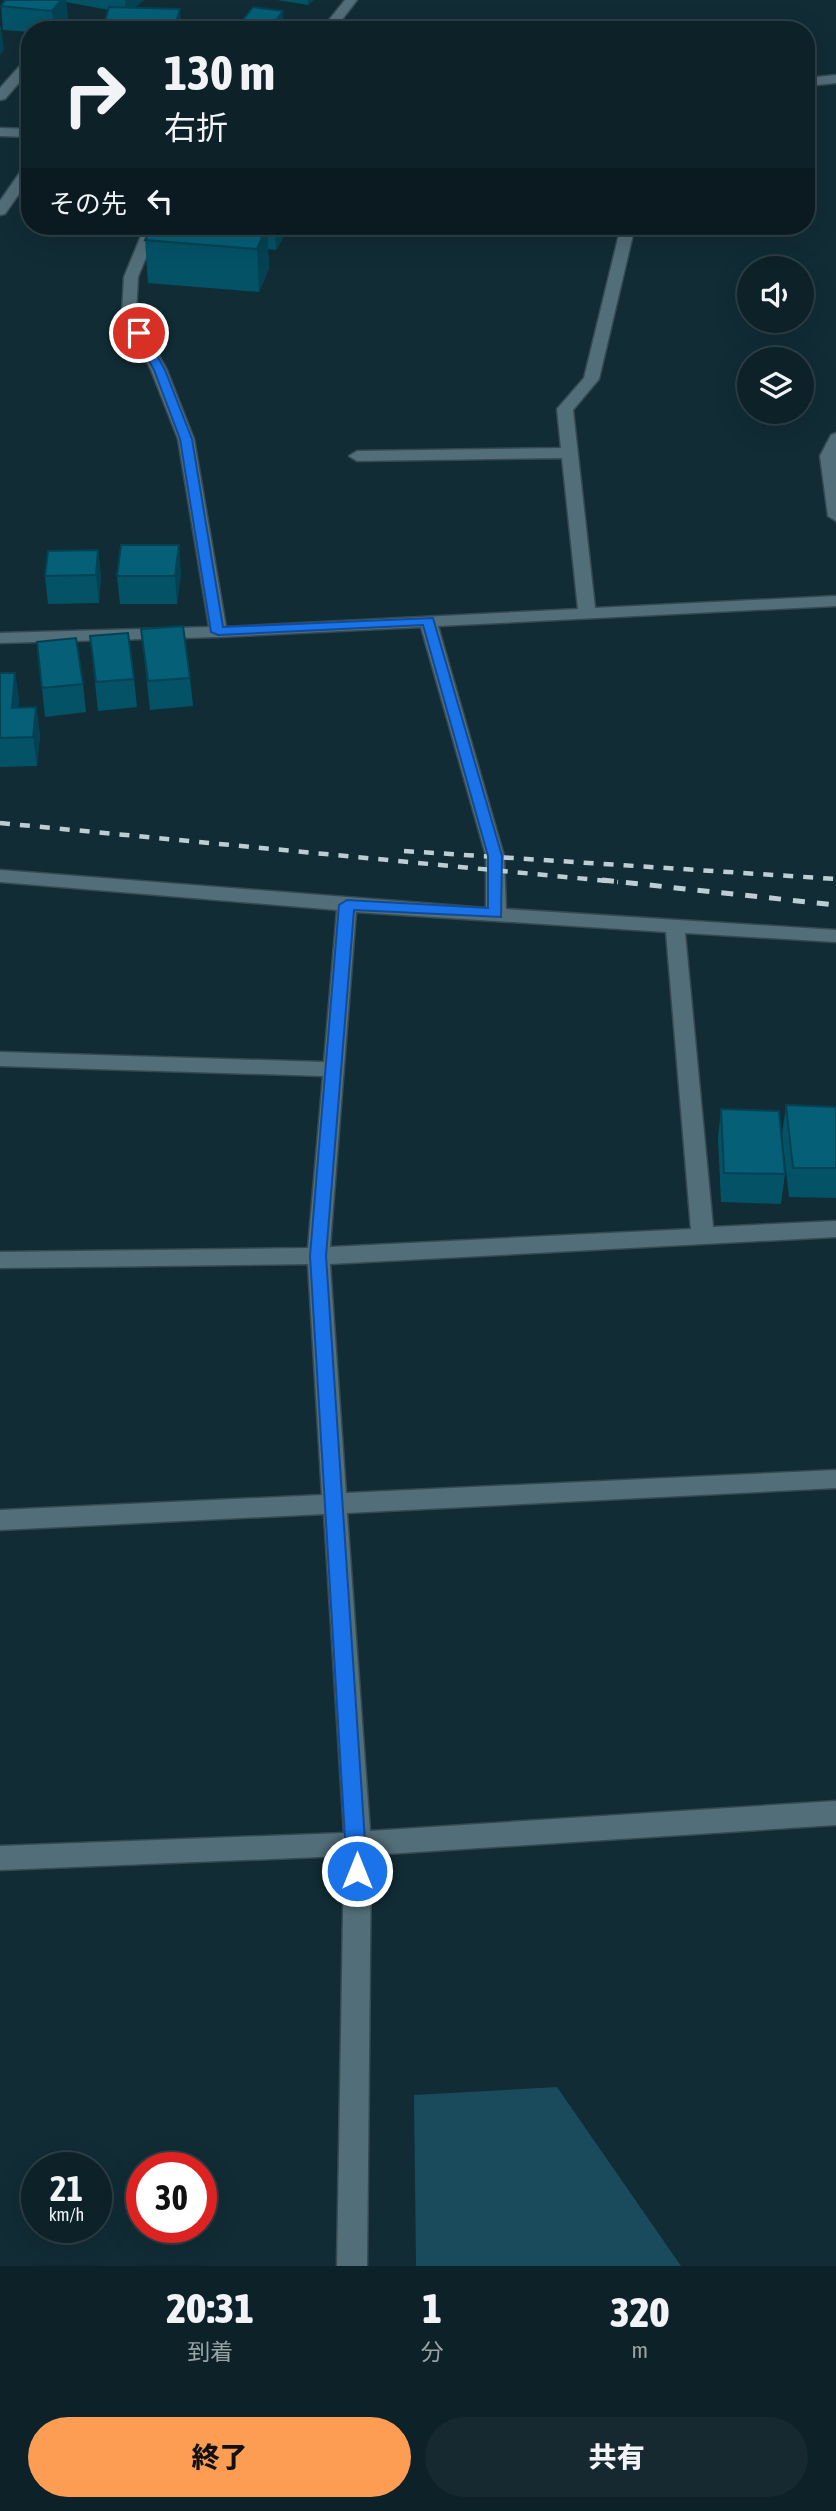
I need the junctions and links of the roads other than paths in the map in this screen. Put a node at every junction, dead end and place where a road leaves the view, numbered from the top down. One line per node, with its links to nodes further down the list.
1 (352, 0): 2 (street)
2 (334, 21)
3 (21, 72): 6 (street)
4 (836, 79): 5 (street)
5 (815, 81)
6 (0, 96)
7 (0, 132): 8 (street)
8 (21, 133)
9 (21, 181): 10 (street)
10 (0, 211)
11 (148, 235): 20 (street)
12 (626, 235): 14 (street)
13 (836, 438): 16 (street)
14 (568, 453): 15 (street); 18 (street)
15 (358, 456)
16 (836, 516)
17 (836, 601): 18 (street)
18 (587, 613): 19 (street)
19 (428, 621): 20 (street); 24 (street)
20 (218, 632): 21 (street)
21 (0, 638)
22 (0, 876): 23 (street)
23 (347, 905): 24 (street); 28 (street)
24 (496, 913): 25 (street)
25 (675, 925): 26 (street); 30 (street)
26 (836, 936)
27 (0, 1059): 28 (street)
28 (334, 1069): 31 (street)
29 (836, 1229): 30 (street)
30 (703, 1236): 31 (street)
31 (318, 1256): 32 (street); 34 (street)
32 (0, 1260)
33 (836, 1479): 34 (street)
34 (335, 1506): 35 (street); 37 (street)
35 (0, 1520)
36 (836, 1812): 37 (street)
37 (358, 1844): 38 (street); 39 (street)
38 (0, 1858)
39 (352, 2266)

